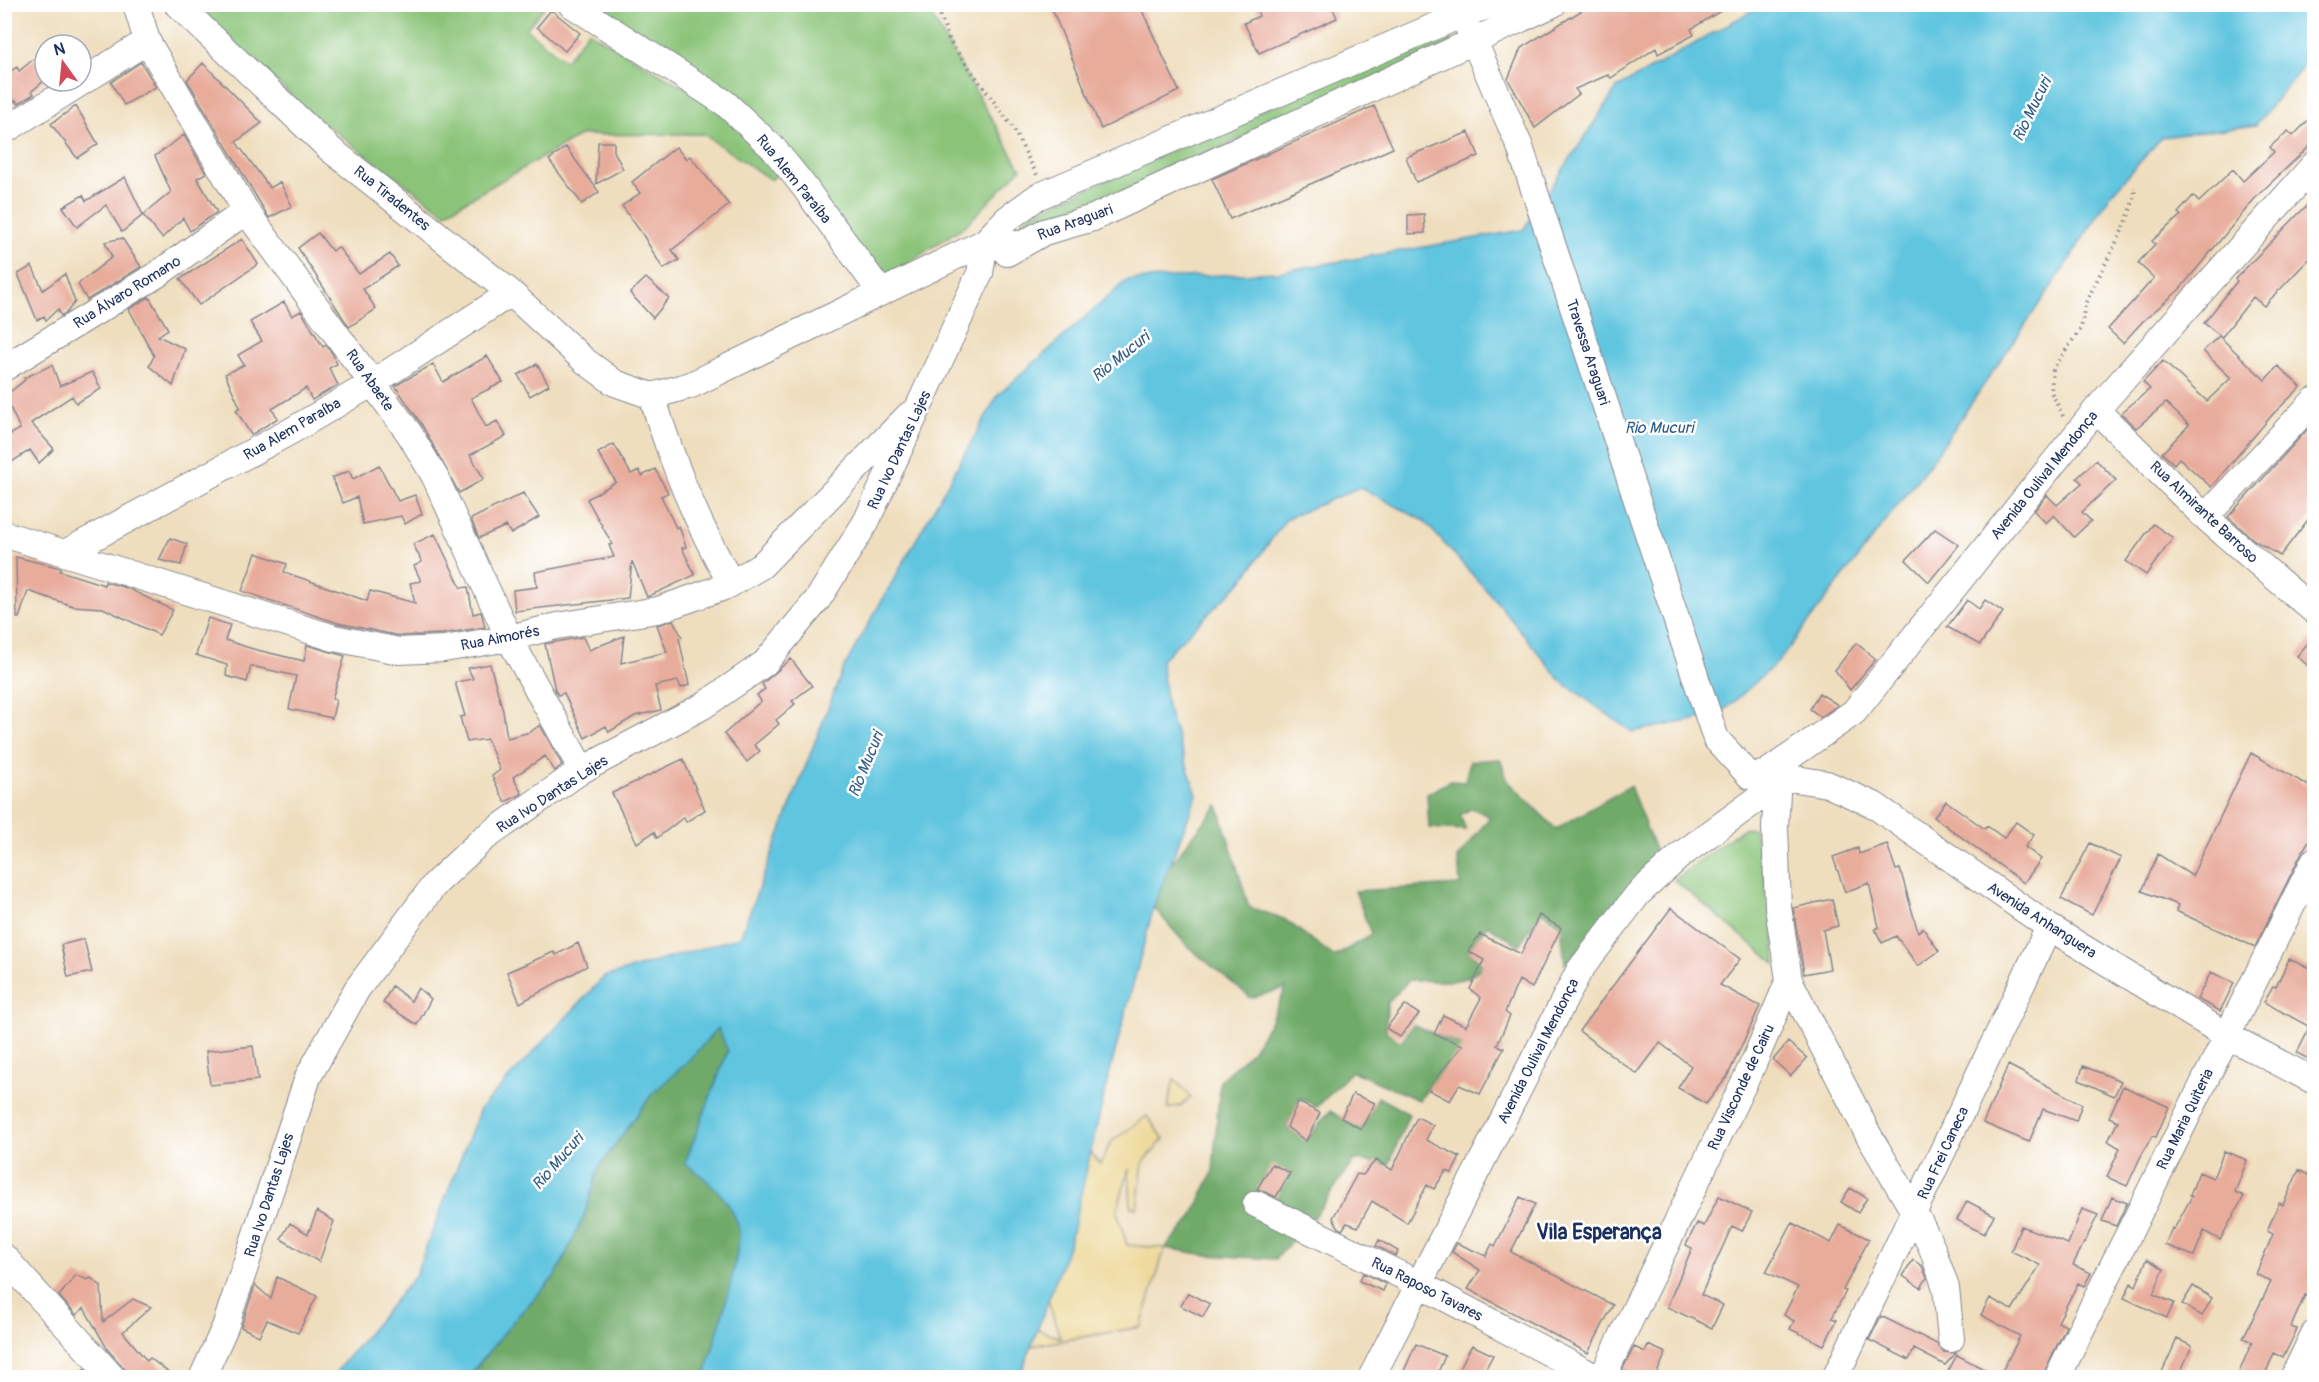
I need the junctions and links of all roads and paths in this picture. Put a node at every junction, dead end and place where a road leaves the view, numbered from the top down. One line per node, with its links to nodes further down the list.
1 (136, 4): 8 (street, Rua Abaete)
2 (177, 4): 19 (street, Rua Tiradentes)
3 (571, 4): 18 (street, Rua Alem Paraíba)
4 (936, 4): 13 (path)
5 (1494, 4): 7 (street)
6 (1553, 4): 9 (street, Rua Araguari)
7 (1459, 10): 9 (street, Travessa Araguari); 13 (street)
8 (147, 41): 10 (street); 14 (street, Rua Abaete)
9 (1474, 41): 16 (street, Rua Araguari); 34 (street, Travessa Araguari)
10 (4, 131)
11 (2314, 165): 25 (street, Avenida Oulival Mendonça)
12 (2134, 186): 26 (path)
13 (1059, 188): 15 (street)
14 (246, 211): 20 (street, Rua Álvaro Romano); 21 (street, Rua Abaete)
15 (985, 242): 16 (street); 17 (street); 18 (street)
16 (1019, 244): 17 (street, Rua Araguari)
17 (980, 273): 23 (street, Rua Ivo Dantas Lajes)
18 (880, 291): 22 (street)
19 (511, 293): 21 (street, Rua Alem Paraíba); 22 (street, Rua Tiradentes)
20 (4, 368)
21 (371, 384): 29 (street, Rua Alem Paraíba); 32 (street, Rua Abaete)
22 (652, 396): 30 (street)
23 (923, 401): 30 (street, Rua Aimorés); 33 (street, Rua Ivo Dantas Lajes)
24 (2314, 401): 27 (street)
25 (2096, 410): 27 (street, Rua Almirante Barroso); 34 (street, Avenida Oulival Mendonça)
26 (2065, 424)
27 (2205, 517): 31 (street, Rua Almirante Barroso)
28 (8, 531): 29 (street, Rua Aimorés)
29 (65, 554): 32 (street, Rua Aimorés)
30 (731, 584): 32 (street, Rua Aimorés)
31 (2314, 611)
32 (509, 638): 33 (street, Rua Abaete)
33 (582, 770): 47 (street, Rua Ivo Dantas Lajes)
34 (1772, 776): 36 (street, Avenida Anhanguera); 37 (street); 43 (street, Avenida Oulival Mendonça)
35 (2314, 861): 38 (street, Rua Maria Quiteria)
36 (2049, 927): 38 (street, Avenida Anhanguera); 41 (street, Rua Frei Caneca)
37 (1789, 980): 41 (street); 50 (street, Rua Visconde de Cairu)
38 (2226, 1035): 39 (street, Avenida Anhanguera); 52 (street, Rua Maria Quiteria)
39 (2314, 1081)
40 (1256, 1204): 43 (street, Rua Raposo Tavares)
41 (1915, 1214): 45 (street); 51 (street, Rua Frei Caneca)
42 (4, 1257): 46 (street)
43 (1419, 1284): 48 (street, Avenida Oulival Mendonça); 49 (street, Rua Raposo Tavares)
44 (2314, 1334): 53 (street)
45 (1951, 1339)
46 (113, 1377)
47 (202, 1377)
48 (1371, 1377)
49 (1597, 1377)
50 (1602, 1377)
51 (1835, 1377)
52 (2057, 1377)
53 (2293, 1377)

